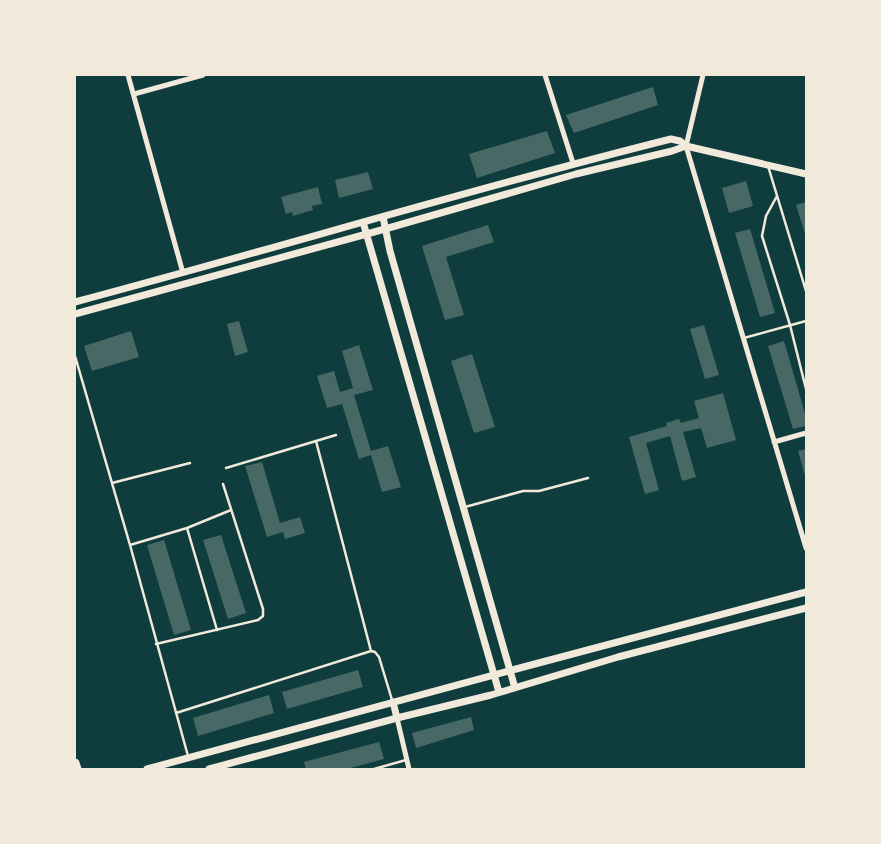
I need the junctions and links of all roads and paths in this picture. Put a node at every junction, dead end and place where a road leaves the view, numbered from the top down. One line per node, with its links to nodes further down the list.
1 (128, 75): 5 (street)
2 (203, 75): 5 (street)
3 (545, 75): 7 (street)
4 (703, 75): 6 (street)
5 (134, 94): 15 (street)
6 (686, 146): 7 (street); 8 (street); 13 (street); 21 (street)
7 (573, 163): 11 (street)
8 (768, 165): 9 (street); 10 (lane)
9 (806, 174)
10 (777, 196): 16 (lane); 20 (lane)
11 (383, 217): 12 (street); 13 (street)
12 (363, 222): 14 (street); 15 (street)
13 (385, 229): 14 (street); 33 (street)
14 (366, 234): 18 (street); 44 (street)
15 (183, 273): 17 (street)
16 (806, 291)
17 (75, 302)
18 (75, 314)
19 (806, 321): 20 (lane)
20 (790, 325): 21 (lane); 23 (lane)
21 (743, 338): 27 (street)
22 (75, 356): 31 (lane)
23 (806, 389)
24 (806, 433): 27 (street)
25 (336, 435): 26 (lane)
26 (316, 441): 29 (lane); 42 (lane)
27 (774, 442): 37 (street)
28 (190, 463): 31 (lane)
29 (226, 468)
30 (588, 478): 33 (lane)
31 (112, 483): 36 (lane)
32 (223, 484): 34 (lane)
33 (463, 508): 43 (street)
34 (231, 510): 35 (lane); 40 (lane)
35 (187, 528): 36 (lane); 40 (lane)
36 (130, 545): 41 (lane)
37 (806, 548)
38 (806, 592): 43 (street)
39 (806, 608): 45 (street)
40 (217, 630): 41 (lane)
41 (156, 644): 48 (lane)
42 (371, 651): 47 (lane); 48 (lane)
43 (509, 670): 44 (street); 45 (street)
44 (493, 675): 46 (street); 47 (street)
45 (515, 688): 46 (street)
46 (498, 692): 49 (street)
47 (393, 702): 49 (street); 50 (street)
48 (176, 713): 50 (lane)
49 (397, 718): 51 (street); 55 (street)
50 (189, 758): 54 (street)
51 (407, 760): 56 (lane); 57 (street)
52 (75, 763): 53 (main road)
53 (77, 769)
54 (147, 769)
55 (209, 769)
56 (374, 769)
57 (409, 769)

